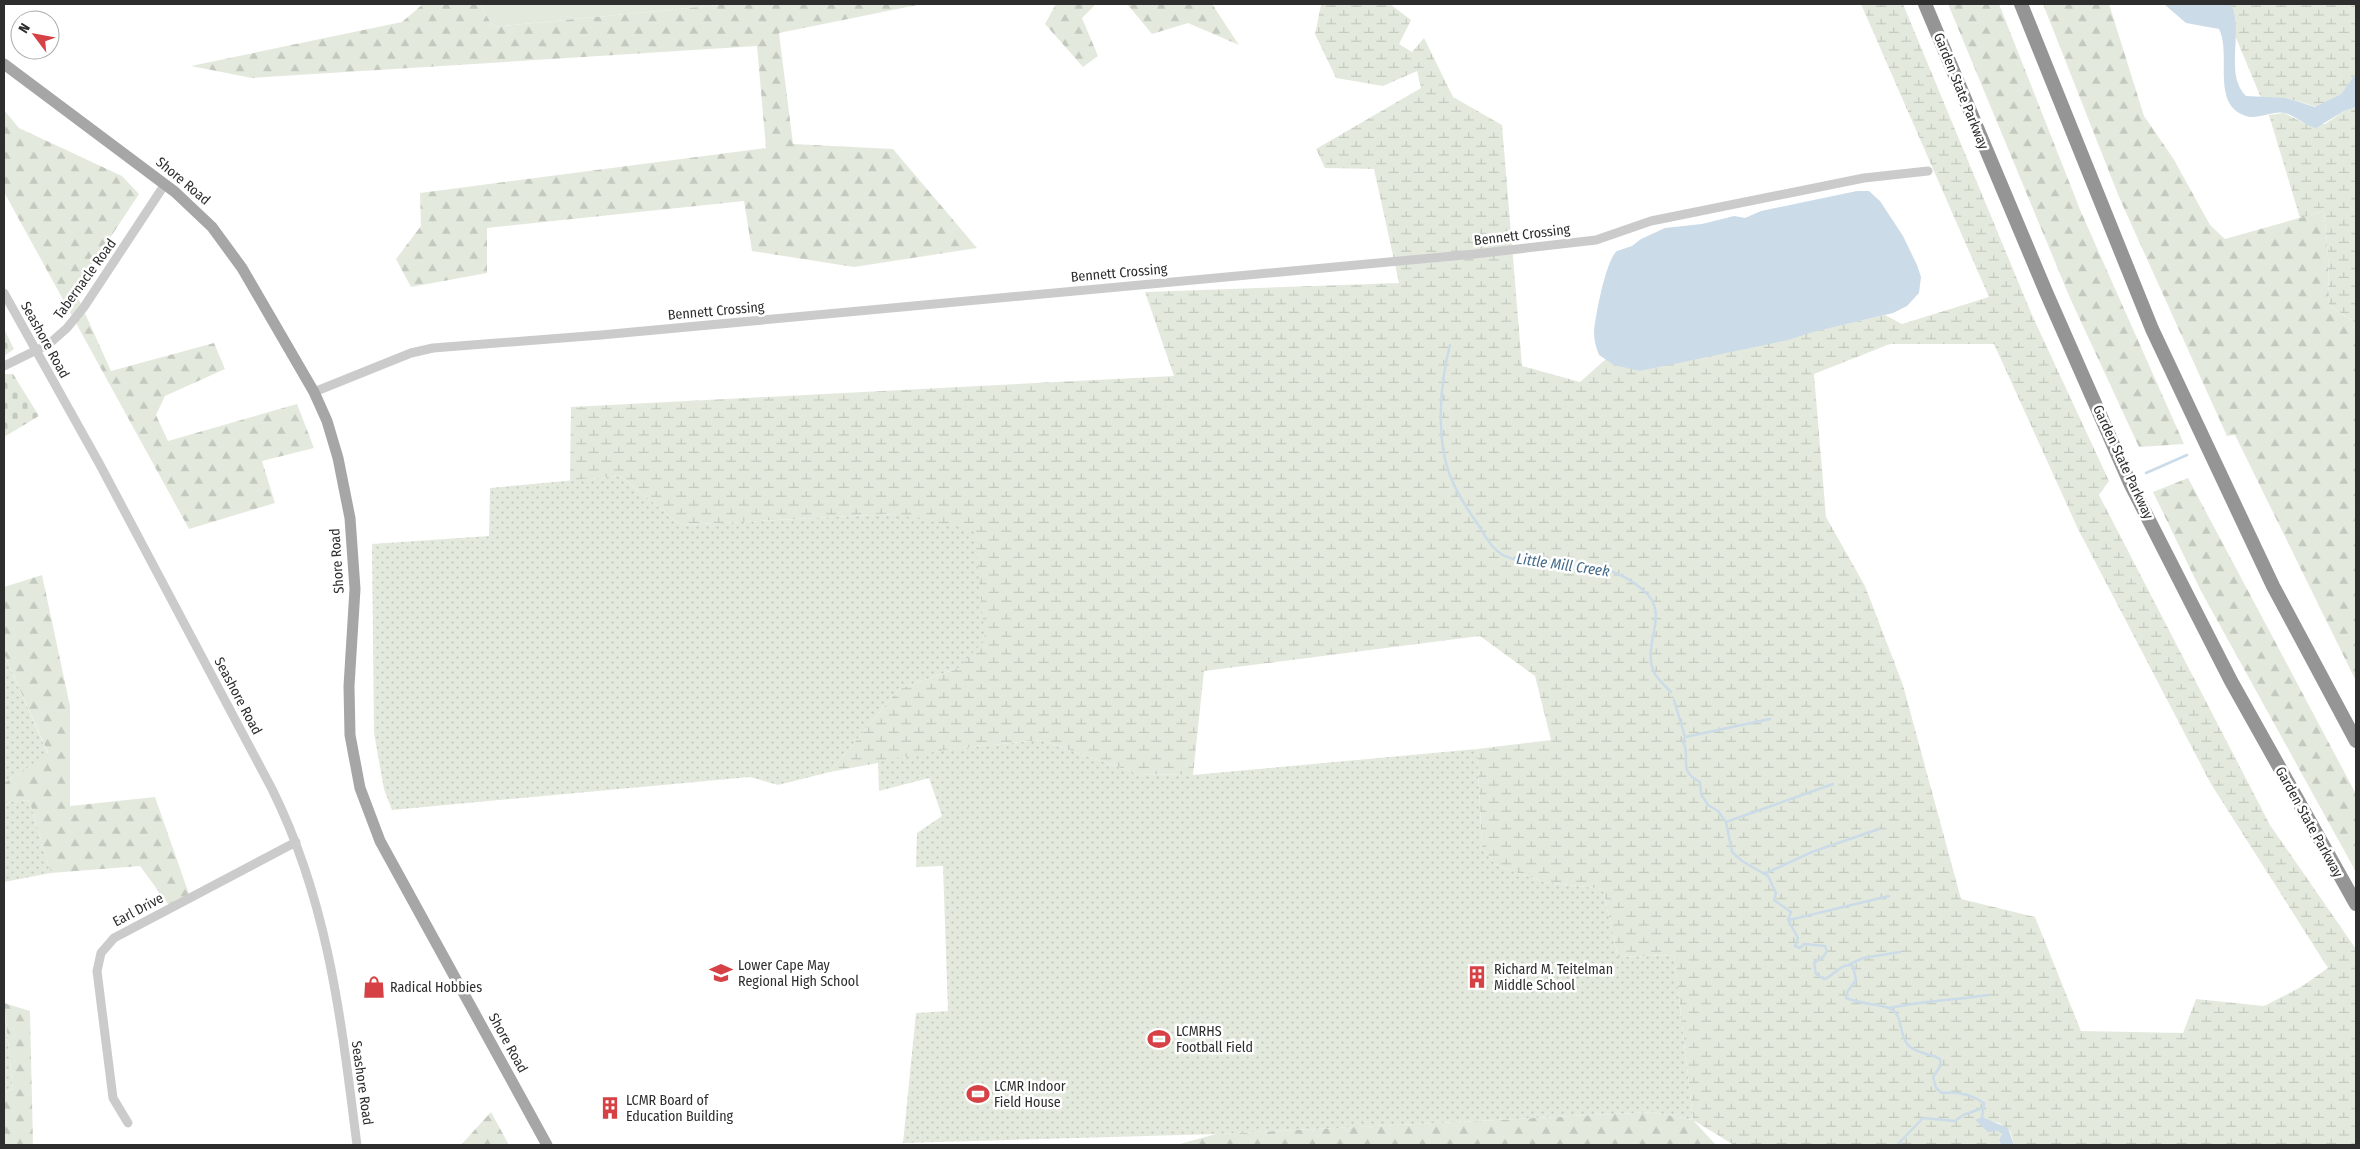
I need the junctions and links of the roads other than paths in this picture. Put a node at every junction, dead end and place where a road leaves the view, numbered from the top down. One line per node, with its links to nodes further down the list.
1 (1925, 4): 12 (highway, Garden State Parkway)
2 (2021, 4): 10 (highway)
3 (4, 64): 5 (main road, Shore Road)
4 (1928, 171): 9 (street, Bennett Crossing)
5 (165, 184): 7 (street, Tabernacle Road); 9 (main road, Shore Road)
6 (4, 293): 7 (street, Seashore Road)
7 (36, 351): 8 (street, Tabernacle Road); 11 (street, Seashore Road)
8 (4, 366)
9 (314, 392): 15 (main road, Shore Road)
10 (2356, 740)
11 (296, 842): 13 (street, Earl Drive); 14 (street, Seashore Road)
12 (2356, 904)
13 (128, 1124)
14 (357, 1145)
15 (547, 1145)

